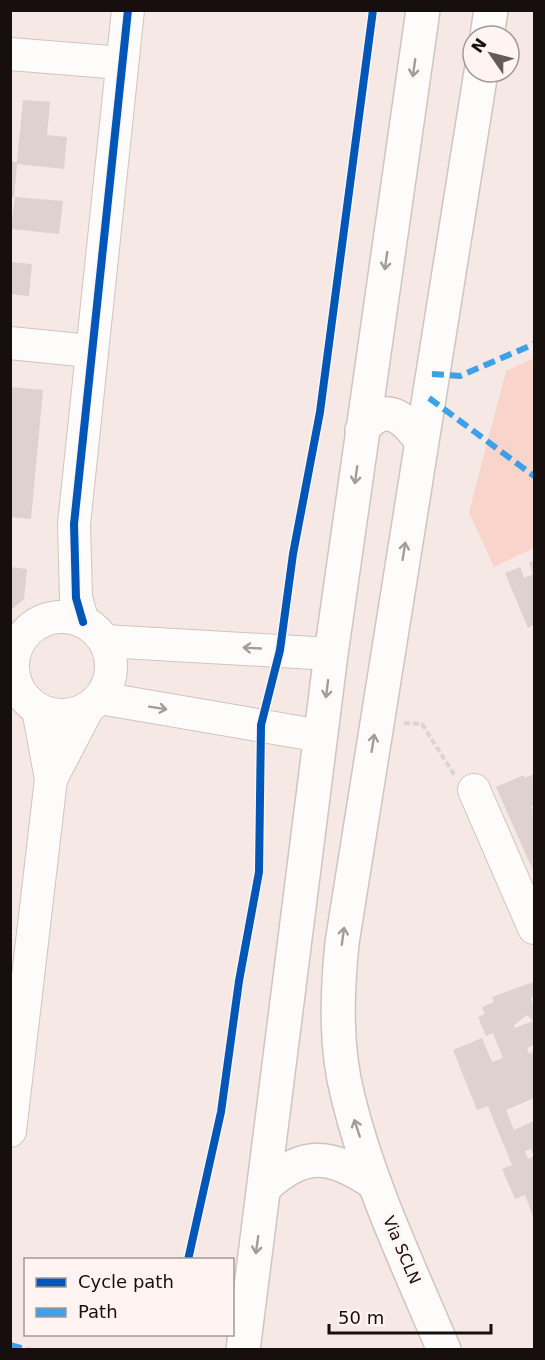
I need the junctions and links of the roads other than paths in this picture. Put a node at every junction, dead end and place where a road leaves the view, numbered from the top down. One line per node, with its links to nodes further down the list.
1 (128, 10): 4 (street)
2 (423, 10): 8 (main road, one-way to 8)
3 (10, 54): 4 (street)
4 (122, 63): 7 (street)
5 (479, 84): 9 (main road, Via SCLN)
6 (10, 343): 7 (street)
7 (90, 351): 10 (street)
8 (362, 429): 9 (main road); 14 (main road, one-way to 14)
9 (422, 441): 23 (main road, Via SCLN, one-way to 9)
10 (74, 524): 11 (street); 12 (street)
11 (41, 622): 12 (street); 13 (street)
12 (94, 632): 14 (street, one-way to 12); 16 (street)
13 (14, 644): 15 (street)
14 (331, 654): 17 (main road, one-way to 17)
15 (22, 694): 16 (street); 18 (street)
16 (94, 703): 17 (street, one-way to 17); 18 (street)
17 (321, 736): 24 (main road)
18 (51, 779): 22 (street)
19 (474, 790): 20 (street)
20 (528, 892): 21 (street)
21 (534, 928)
22 (10, 1131)
23 (375, 1184): 24 (main road); 25 (main road, Via SCLN)
24 (265, 1188): 26 (main road, one-way to 26)
25 (444, 1348)
26 (243, 1350)

